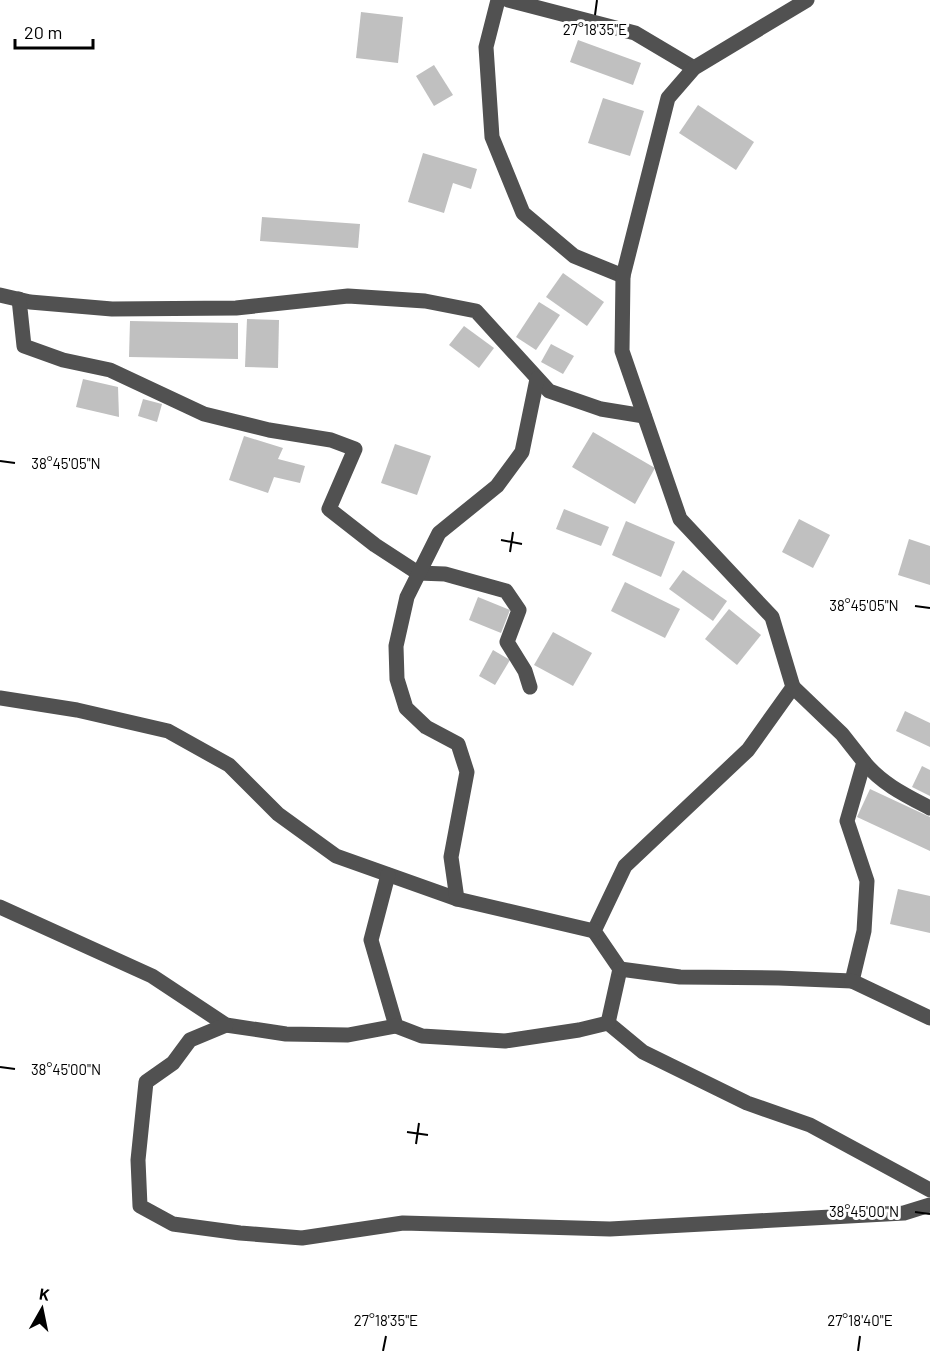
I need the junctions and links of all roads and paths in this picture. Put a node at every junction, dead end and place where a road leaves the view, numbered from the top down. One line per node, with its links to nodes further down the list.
1 (498, 0): 5 (street)
2 (508, 0): 4 (street)
3 (807, 0): 4 (street)
4 (694, 68): 5 (street)
5 (623, 276): 9 (street)
6 (0, 295): 7 (street)
7 (20, 299): 8 (street); 10 (street)
8 (537, 379): 9 (street); 10 (street)
9 (644, 416): 12 (street)
10 (418, 573): 11 (street); 17 (street)
11 (530, 687)
12 (793, 687): 14 (street); 19 (street)
13 (0, 698): 16 (street)
14 (864, 762): 15 (street); 21 (street)
15 (930, 808)
16 (388, 875): 17 (street); 25 (street)
17 (457, 899): 19 (street)
18 (0, 908): 24 (street)
19 (594, 931): 20 (street)
20 (620, 969): 21 (street); 23 (street)
21 (852, 981): 22 (street)
22 (930, 1018)
23 (608, 1023): 25 (street); 26 (street)
24 (226, 1025): 25 (street); 27 (street)
25 (396, 1026)
26 (930, 1190)
27 (930, 1205)

